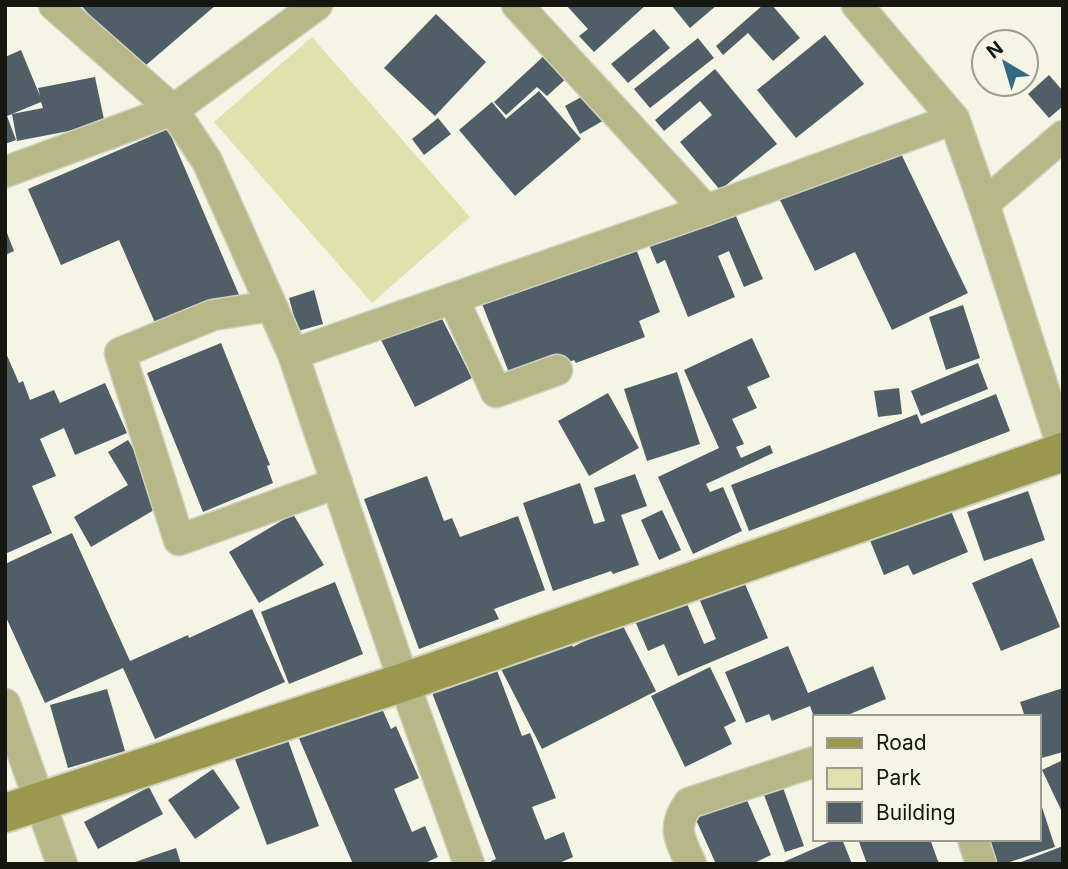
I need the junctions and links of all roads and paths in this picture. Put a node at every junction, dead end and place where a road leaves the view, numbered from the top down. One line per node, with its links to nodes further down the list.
1 (54, 5): 5 (street)
2 (317, 5): 5 (street)
3 (517, 5): 10 (street)
4 (857, 5): 6 (street)
5 (173, 110): 8 (street); 12 (street)
6 (954, 119): 9 (street); 10 (street)
7 (1063, 136): 9 (street)
8 (5, 172)
9 (984, 204): 15 (street)
10 (706, 210): 11 (street)
11 (453, 298): 13 (street); 14 (street)
12 (271, 306): 13 (street); 16 (street)
13 (293, 354): 16 (street)
14 (557, 370)
15 (1063, 450): 17 (street)
16 (337, 484): 17 (street)
17 (404, 682): 20 (street); 22 (street)
18 (5, 704): 20 (street)
19 (813, 762): 24 (street)
20 (22, 807): 23 (street)
21 (974, 841): 25 (street)
22 (465, 863)
23 (62, 864)
24 (691, 864)
25 (981, 864)

